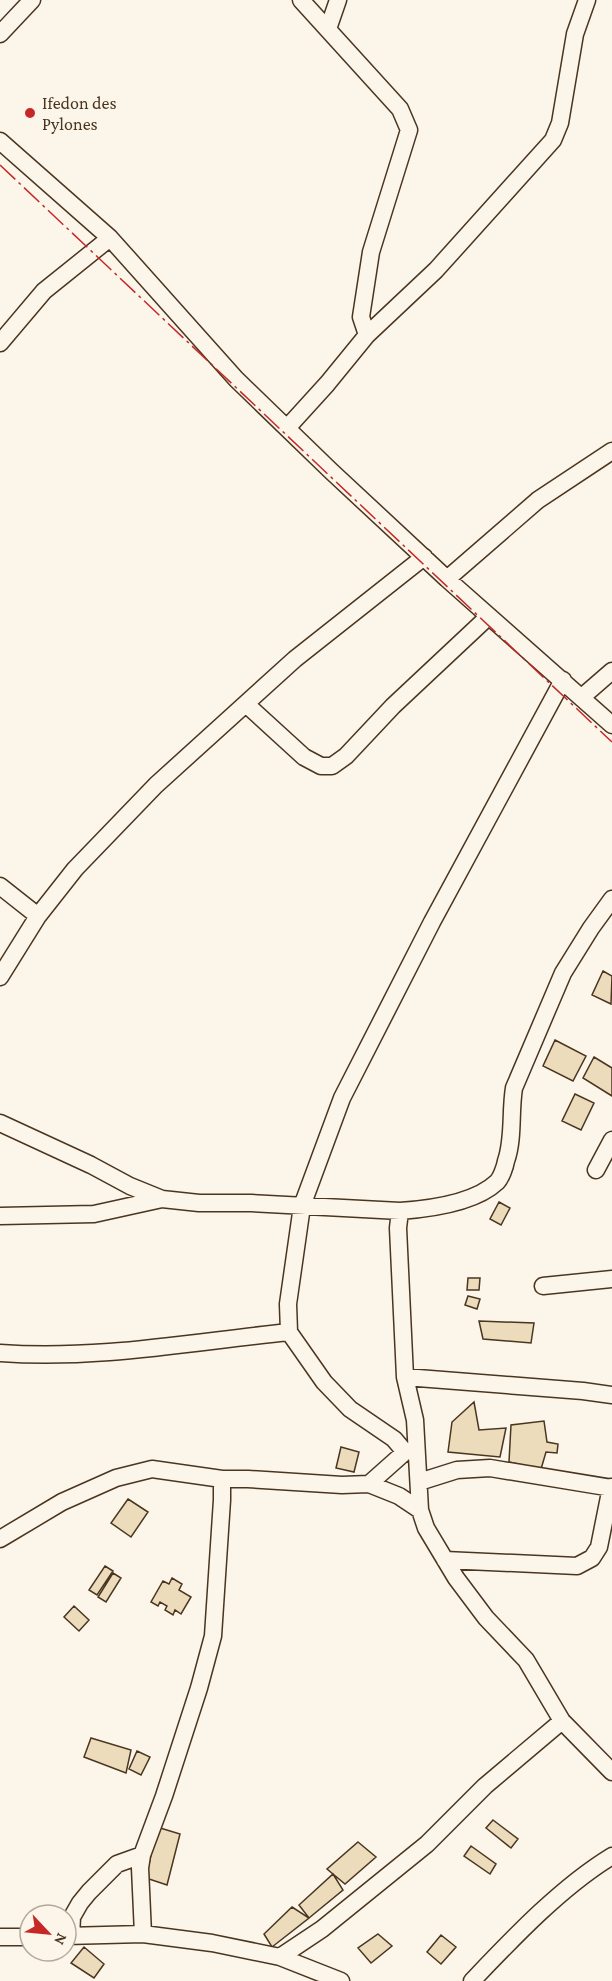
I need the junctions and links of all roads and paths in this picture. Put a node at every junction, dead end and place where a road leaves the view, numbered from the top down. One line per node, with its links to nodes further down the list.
1 (32, 0): 6 (street)
2 (301, 0): 5 (street)
3 (338, 0): 5 (street)
4 (587, 0): 9 (street)
5 (328, 29): 9 (street)
6 (0, 34)
7 (3, 150): 8 (street)
8 (110, 237): 10 (street); 11 (street)
9 (367, 335): 11 (street)
10 (0, 343)
11 (287, 428): 13 (street)
12 (612, 451): 14 (street)
13 (424, 557): 14 (street); 19 (street)
14 (447, 579): 15 (street)
15 (489, 616): 17 (street); 19 (street)
16 (612, 671): 18 (street)
17 (562, 680): 18 (street); 29 (street)
18 (582, 697): 20 (street)
19 (246, 704): 23 (street)
20 (612, 725)
21 (0, 886): 23 (street)
22 (612, 899): 30 (street)
23 (38, 916): 24 (street)
24 (0, 977)
25 (0, 1123): 28 (street)
26 (612, 1140): 27 (street)
27 (596, 1170)
28 (162, 1198): 29 (street); 31 (street)
29 (302, 1206): 30 (street); 34 (street)
30 (400, 1211): 36 (street)
31 (0, 1216)
32 (612, 1279): 33 (street)
33 (543, 1286)
34 (289, 1332): 35 (street); 38 (street)
35 (0, 1353)
36 (405, 1377): 37 (street); 38 (street)
37 (612, 1395)
38 (411, 1450): 40 (street); 41 (street)
39 (222, 1479): 41 (street); 44 (street); 48 (street)
40 (419, 1482): 42 (street); 43 (street)
41 (369, 1484): 43 (street)
42 (611, 1488): 45 (street)
43 (420, 1510): 45 (street)
44 (0, 1539)
45 (445, 1560): 46 (street)
46 (562, 1721): 47 (street); 55 (street)
47 (612, 1772)
48 (142, 1855): 50 (street); 51 (street)
49 (612, 1856): 57 (street)
50 (78, 1906)
51 (143, 1935): 52 (street); 55 (street)
52 (78, 1936)
53 (0, 1937): 54 (street)
54 (18, 1937)
55 (280, 1957): 56 (street)
56 (341, 1981)
57 (471, 1981)

